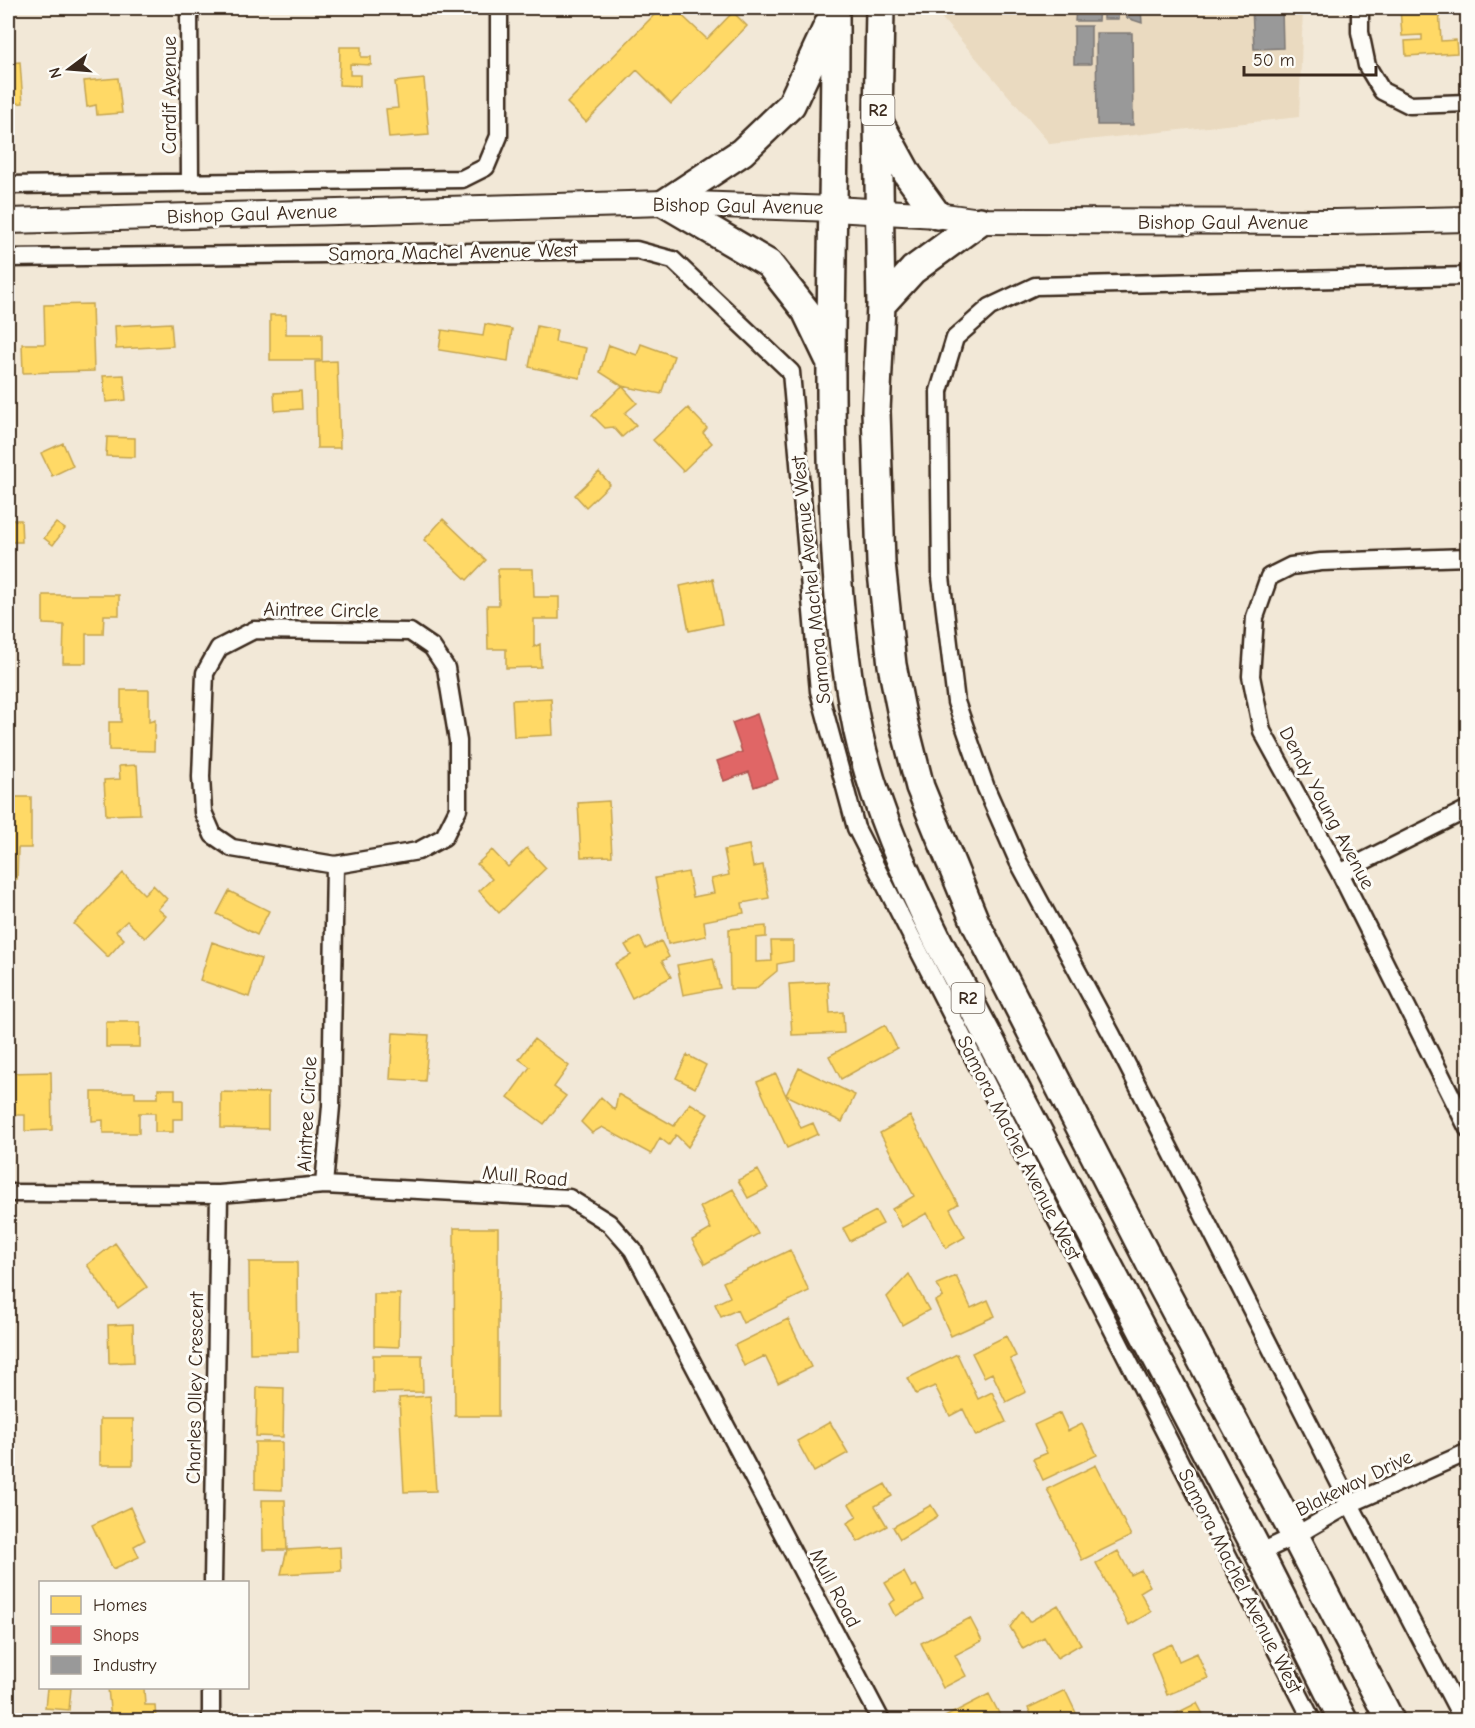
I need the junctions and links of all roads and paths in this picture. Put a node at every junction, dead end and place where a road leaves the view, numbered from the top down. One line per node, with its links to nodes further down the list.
1 (189, 8): 8 (street, Cardif Avenue)
2 (499, 8): 8 (street, Bishop Gaul Avenue)
3 (880, 8): 7 (highway, R2)
4 (1360, 8): 6 (street)
5 (835, 9): 10 (highway); 11 (highway, R2)
6 (1467, 103)
7 (878, 120): 12 (highway, R2); 13 (highway)
8 (190, 183): 9 (street, Bishop Gaul Avenue)
9 (8, 185)
10 (664, 203): 11 (main road, Bishop Gaul Avenue); 15 (main road, Bishop Gaul Avenue); 20 (highway)
11 (834, 209): 12 (main road, Bishop Gaul Avenue); 20 (highway, Samora Machel Avenue West / R2)
12 (879, 213): 13 (main road, Bishop Gaul Avenue); 19 (highway, R2)
13 (937, 215): 16 (main road, Bishop Gaul Avenue)
14 (1467, 219): 16 (main road, Bishop Gaul Avenue)
15 (8, 221)
16 (980, 221): 19 (highway)
17 (8, 258): 37 (street, Samora Machel Avenue West)
18 (1467, 276): 30 (street)
19 (881, 304): 31 (highway, R2)
20 (831, 363): 32 (highway, Samora Machel Avenue West / R2)
21 (1467, 557): 24 (street, Dendy Young Avenue)
22 (1467, 809): 24 (street)
23 (335, 865): 23 (street, Aintree Circle); 26 (street, Aintree Circle)
24 (1340, 873): 25 (street, Dendy Young Avenue)
25 (1467, 1129)
26 (324, 1185): 28 (street, Mull Road); 36 (street, Mull Road)
27 (8, 1193): 28 (street, Mull Road)
28 (219, 1194): 33 (street, Charles Olley Crescent)
29 (1467, 1452): 30 (street, Blakeway Drive)
30 (1350, 1504): 31 (street, Blakeway Drive); 40 (street)
31 (1295, 1536): 32 (street, Blakeway Drive); 39 (highway, R2)
32 (1259, 1552): 38 (highway, Samora Machel Avenue West / R2)
33 (213, 1581)
34 (211, 1689): 35 (street)
35 (211, 1720)
36 (881, 1720)
37 (1312, 1720)
38 (1343, 1720)
39 (1390, 1720)
40 (1462, 1720)

